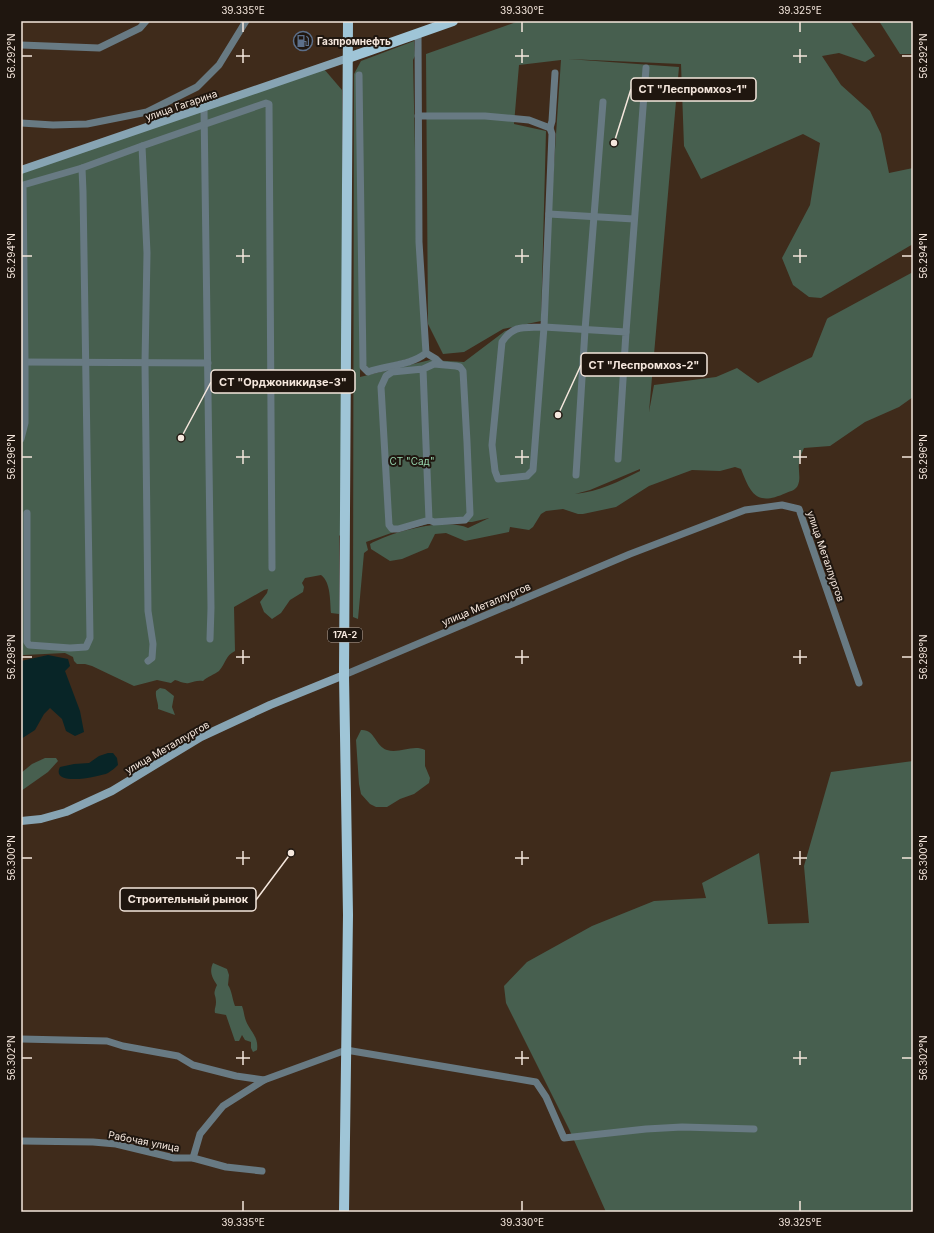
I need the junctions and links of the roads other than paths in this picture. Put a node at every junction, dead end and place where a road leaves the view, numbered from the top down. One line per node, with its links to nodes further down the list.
1 (146, 21): 6 (street)
2 (246, 21): 14 (street)
3 (348, 21): 7 (main road, 17А-2)
4 (452, 21): 5 (main road)
5 (418, 33): 7 (main road); 13 (street)
6 (21, 45)
7 (348, 58): 12 (street, улица Гагарина); 42 (main road, 17А-2)
8 (646, 68): 23 (street)
9 (555, 73): 16 (street)
10 (359, 75): 27 (street)
11 (603, 102): 22 (street)
12 (204, 108): 15 (street); 19 (street, улица Гагарина)
13 (418, 116): 16 (street); 27 (street)
14 (21, 123)
15 (205, 124): 17 (street); 31 (street); 39 (street)
16 (550, 128): 21 (street)
17 (142, 146): 18 (street); 30 (street)
18 (82, 168): 20 (street); 29 (street)
19 (21, 170)
20 (22, 185): 28 (street)
21 (549, 214): 22 (street); 24 (street)
22 (594, 216): 23 (street); 25 (street)
23 (634, 219): 26 (street)
24 (544, 327): 24 (street); 25 (street)
25 (585, 330): 26 (street); 36 (street)
26 (626, 332): 35 (street)
27 (426, 353): 32 (street)
28 (23, 362): 29 (street); 34 (street)
29 (86, 362): 30 (street); 37 (street)
30 (145, 363): 31 (street); 41 (street)
31 (208, 363): 40 (street)
32 (441, 364): 33 (street); 38 (street)
33 (423, 369): 38 (street); 38 (street)
34 (21, 439)
35 (618, 459)
36 (576, 474)
37 (26, 513)
38 (429, 520)
39 (272, 568)
40 (210, 639)
41 (148, 661)
42 (344, 675): 43 (street, улица Металлургов); 44 (street, улица Металлургов); 46 (main road, 17А-2)
43 (859, 683)
44 (21, 821)
45 (21, 1039): 47 (street)
46 (346, 1050): 47 (street); 48 (street); 52 (main road, 17А-2)
47 (264, 1080): 50 (street)
48 (754, 1129)
49 (21, 1141): 50 (street, Рабочая улица)
50 (193, 1158): 51 (street, Рабочая улица)
51 (262, 1171)
52 (344, 1212)

